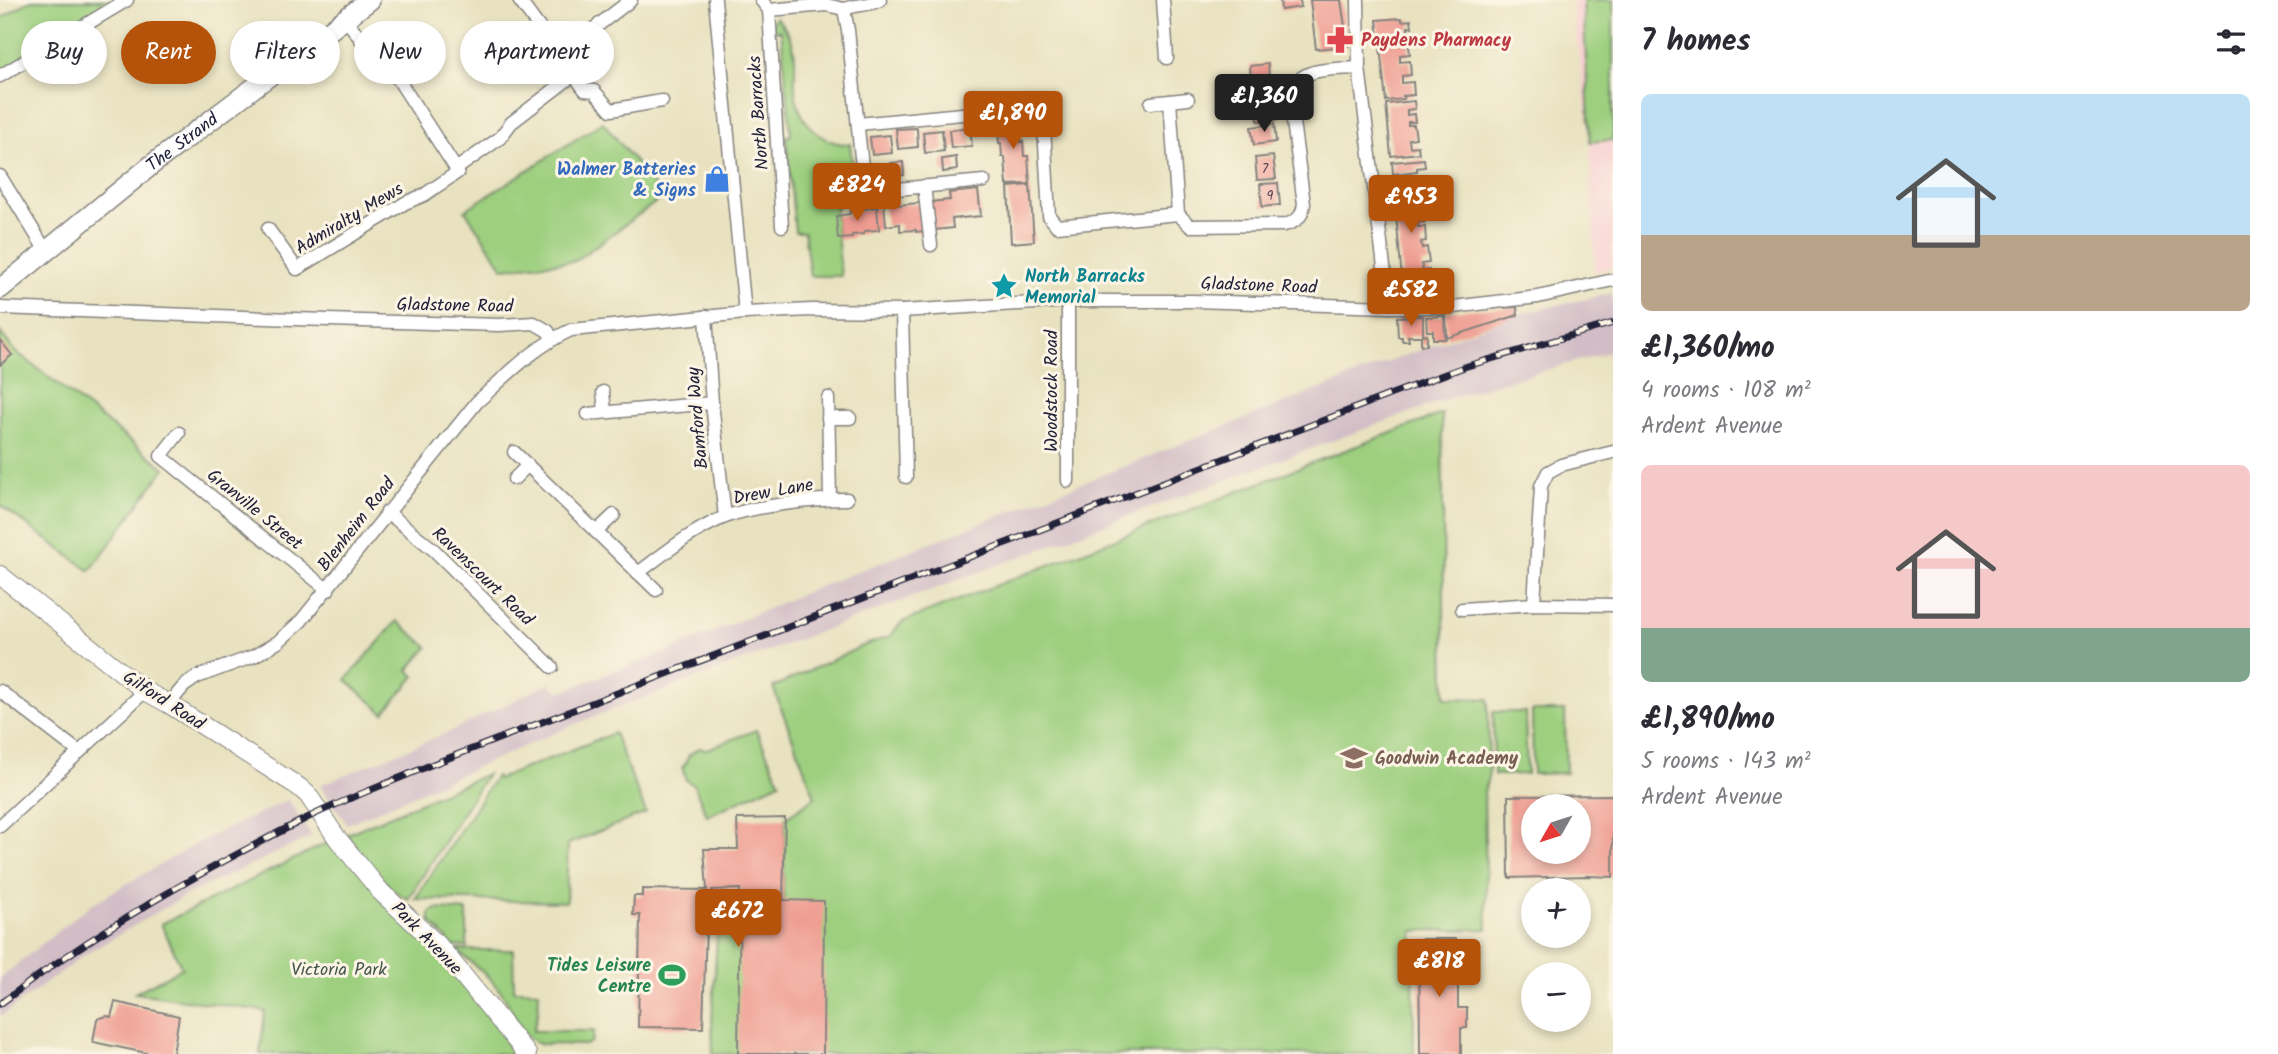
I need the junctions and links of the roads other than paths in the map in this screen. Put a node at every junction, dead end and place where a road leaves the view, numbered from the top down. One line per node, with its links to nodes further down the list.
1 (127, 0): 16 (street)
2 (370, 0): 11 (main road, The Strand)
3 (519, 0): 12 (street)
4 (631, 0): 13 (street)
5 (715, 0): 39 (street)
6 (880, 0): 10 (street)
7 (1163, 0): 14 (street)
8 (1358, 0): 15 (street)
9 (765, 5): 10 (street); 29 (street, North Barracks)
10 (844, 9): 23 (street)
11 (345, 18): 24 (street); 32 (main road, The Strand)
12 (534, 21)
13 (604, 21)
14 (1167, 58)
15 (1359, 68): 28 (street); 37 (street)
16 (0, 76)
17 (562, 84): 24 (street, Admiralty Mews)
18 (580, 84): 20 (street)
19 (1188, 99): 21 (street)
20 (662, 101)
21 (1170, 101): 22 (street); 28 (street)
22 (1151, 103)
23 (858, 124): 27 (street); 28 (street)
24 (456, 169): 30 (street, Admiralty Mews)
25 (0, 176): 32 (street)
26 (984, 181): 27 (street)
27 (924, 186): 31 (street)
28 (1178, 214)
29 (782, 226)
30 (268, 229)
31 (931, 245)
32 (46, 251): 34 (main road, The Strand)
33 (1613, 280): 37 (street, Gladstone Road)
34 (0, 289)
35 (1068, 301): 37 (street, Gladstone Road); 38 (street, Gladstone Road); 55 (street, Woodstock Road)
36 (0, 307): 41 (street, Gladstone Road)
37 (1389, 307)
38 (902, 311): 39 (street, Gladstone Road); 53 (street)
39 (745, 313): 40 (street, Gladstone Road)
40 (706, 316): 41 (street, Gladstone Road); 44 (street, Bamford Way)
41 (552, 338): 58 (street, Blenheim Road)
42 (603, 392): 45 (street)
43 (828, 398): 47 (street)
44 (712, 403): 45 (street); 60 (street, Bamford Way)
45 (605, 412): 46 (street)
46 (588, 414)
47 (828, 418): 48 (street); 56 (street)
48 (850, 418)
49 (179, 433): 64 (street, Granville Street)
50 (514, 452): 52 (street)
51 (1613, 452): 66 (street)
52 (528, 465): 54 (street); 61 (street)
53 (906, 477)
54 (514, 479)
55 (1068, 481)
56 (830, 499): 57 (street, Drew Lane); 60 (street, Drew Lane)
57 (847, 499)
58 (387, 512): 64 (street, Blenheim Road); 69 (street, Ravenscourt Road)
59 (614, 515): 61 (street)
60 (725, 517): 62 (street, Drew Lane)
61 (596, 532): 62 (street)
62 (638, 573): 65 (street)
63 (0, 575): 71 (street, Gilford Road)
64 (328, 590): 72 (street, Blenheim Road)
65 (656, 590)
66 (1534, 604): 67 (street); 68 (street)
67 (1613, 605)
68 (1462, 608)
69 (552, 667)
70 (0, 691): 73 (street)
71 (145, 691): 72 (street, Gilford Road); 73 (street)
72 (169, 704): 74 (street, Gilford Road)
73 (79, 752): 75 (street)
74 (326, 822): 76 (street, Park Avenue)
75 (0, 827)
76 (527, 1054)

